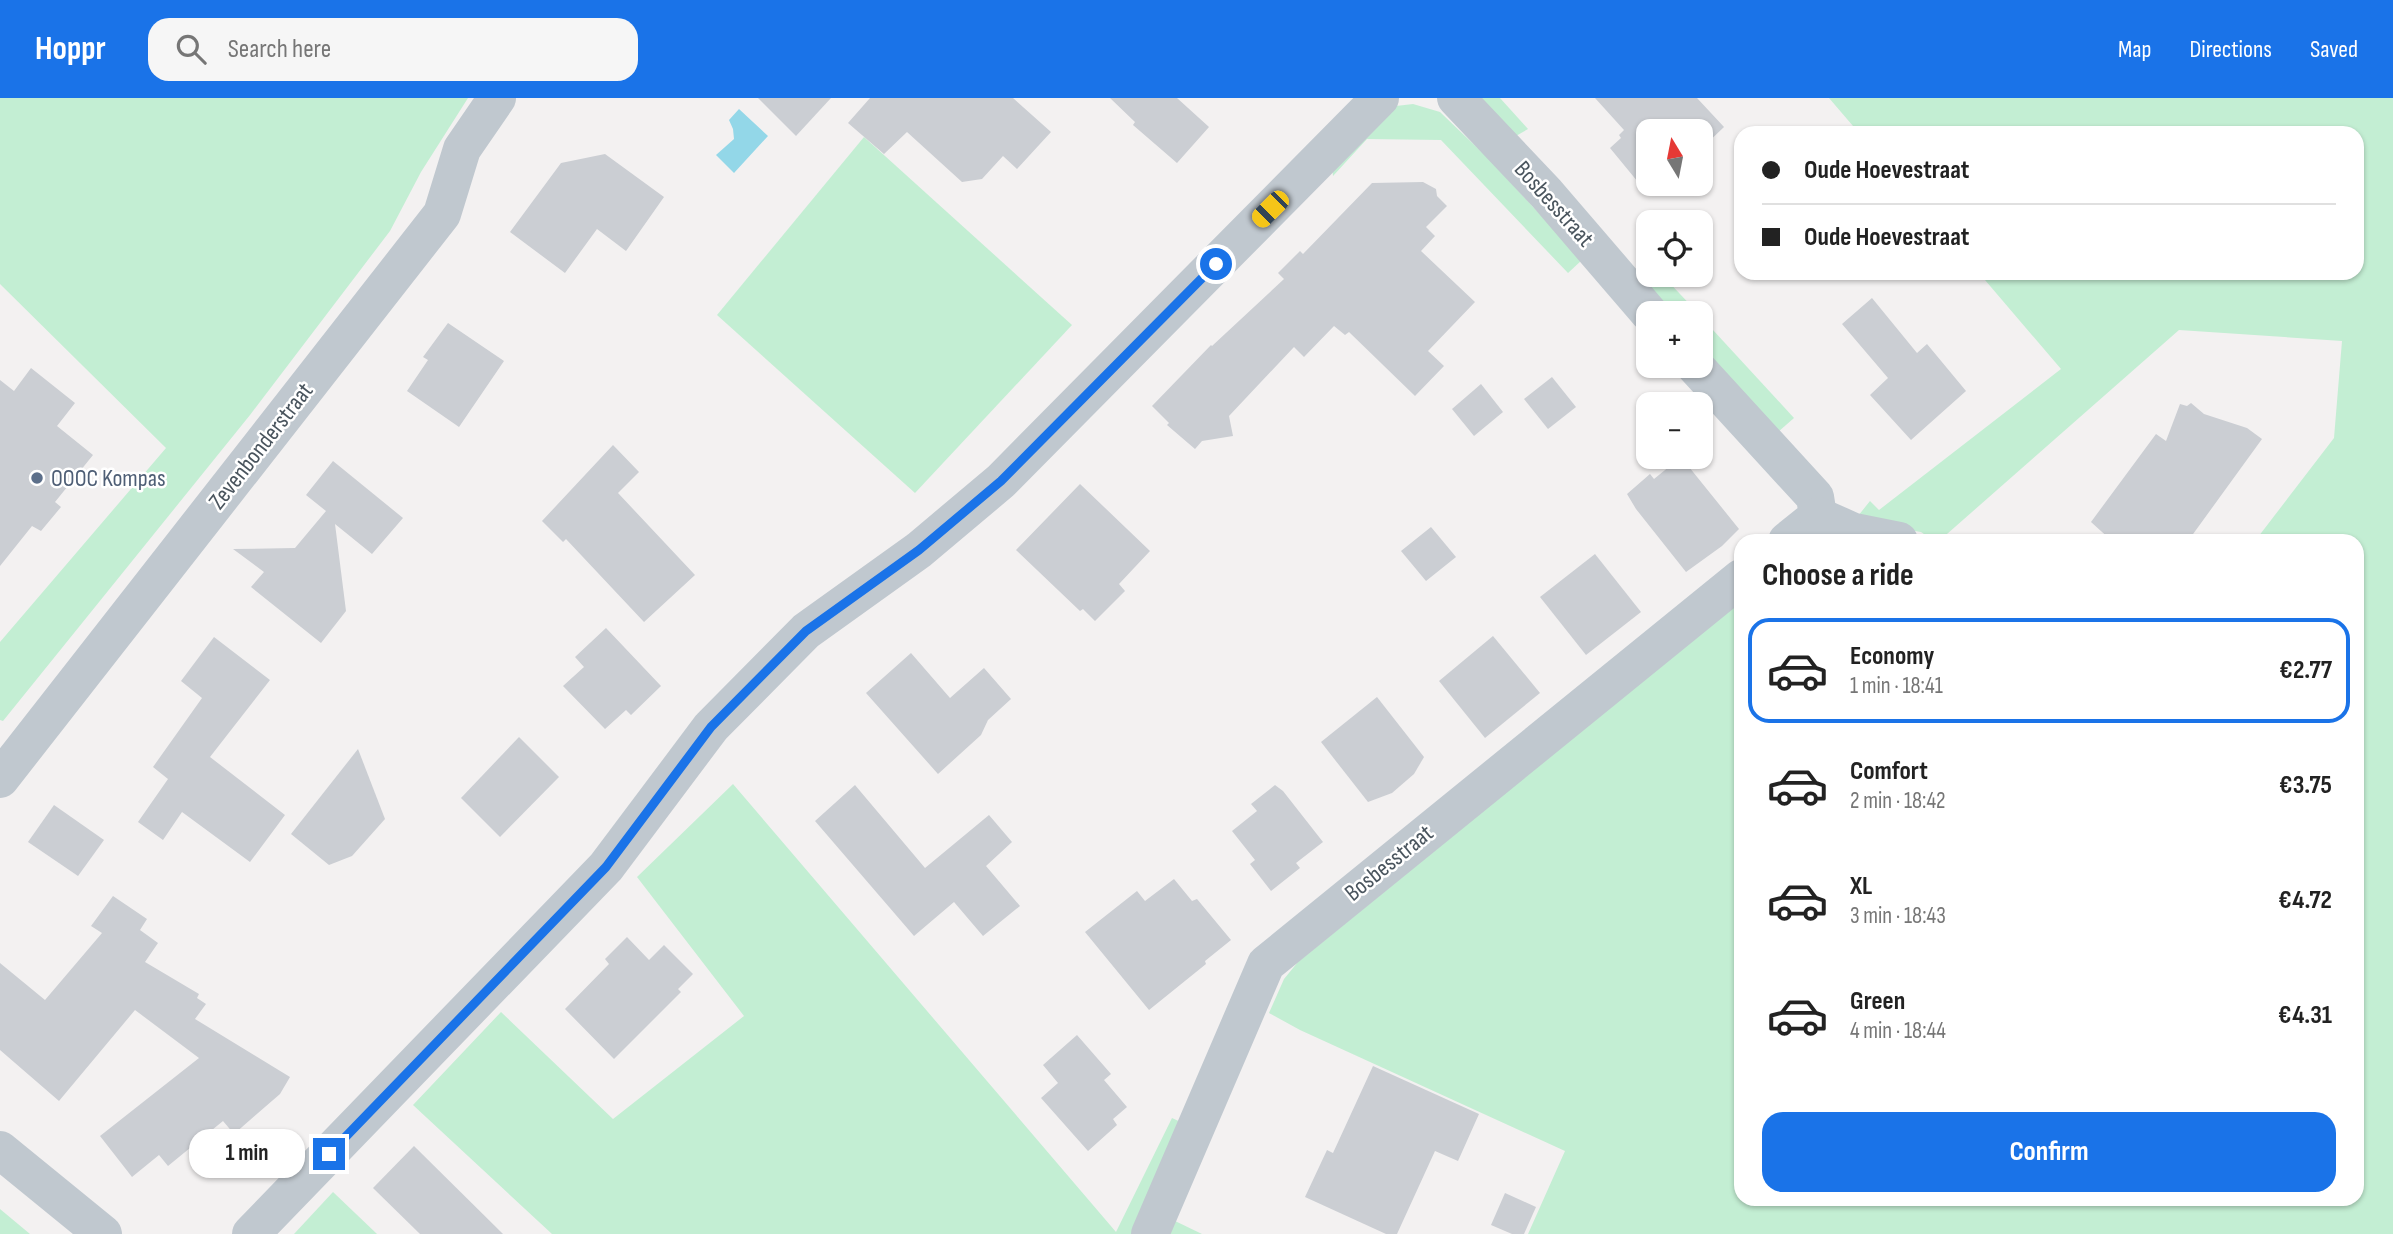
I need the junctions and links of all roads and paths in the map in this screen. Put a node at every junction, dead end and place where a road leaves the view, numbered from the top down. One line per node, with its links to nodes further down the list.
1 (497, 98): 10 (street, Zevenbonderstraat)
2 (1380, 98): 13 (street)
3 (1455, 98): 4 (street, Bosbesstraat)
4 (1640, 301)
5 (1706, 378): 6 (street)
6 (1818, 516): 7 (street); 8 (street)
7 (1796, 534)
8 (1864, 534)
9 (1734, 584): 14 (street, Bosbesstraat)
10 (1, 776)
11 (0, 1150): 12 (street)
12 (103, 1234)
13 (251, 1234)
14 (1150, 1234)

